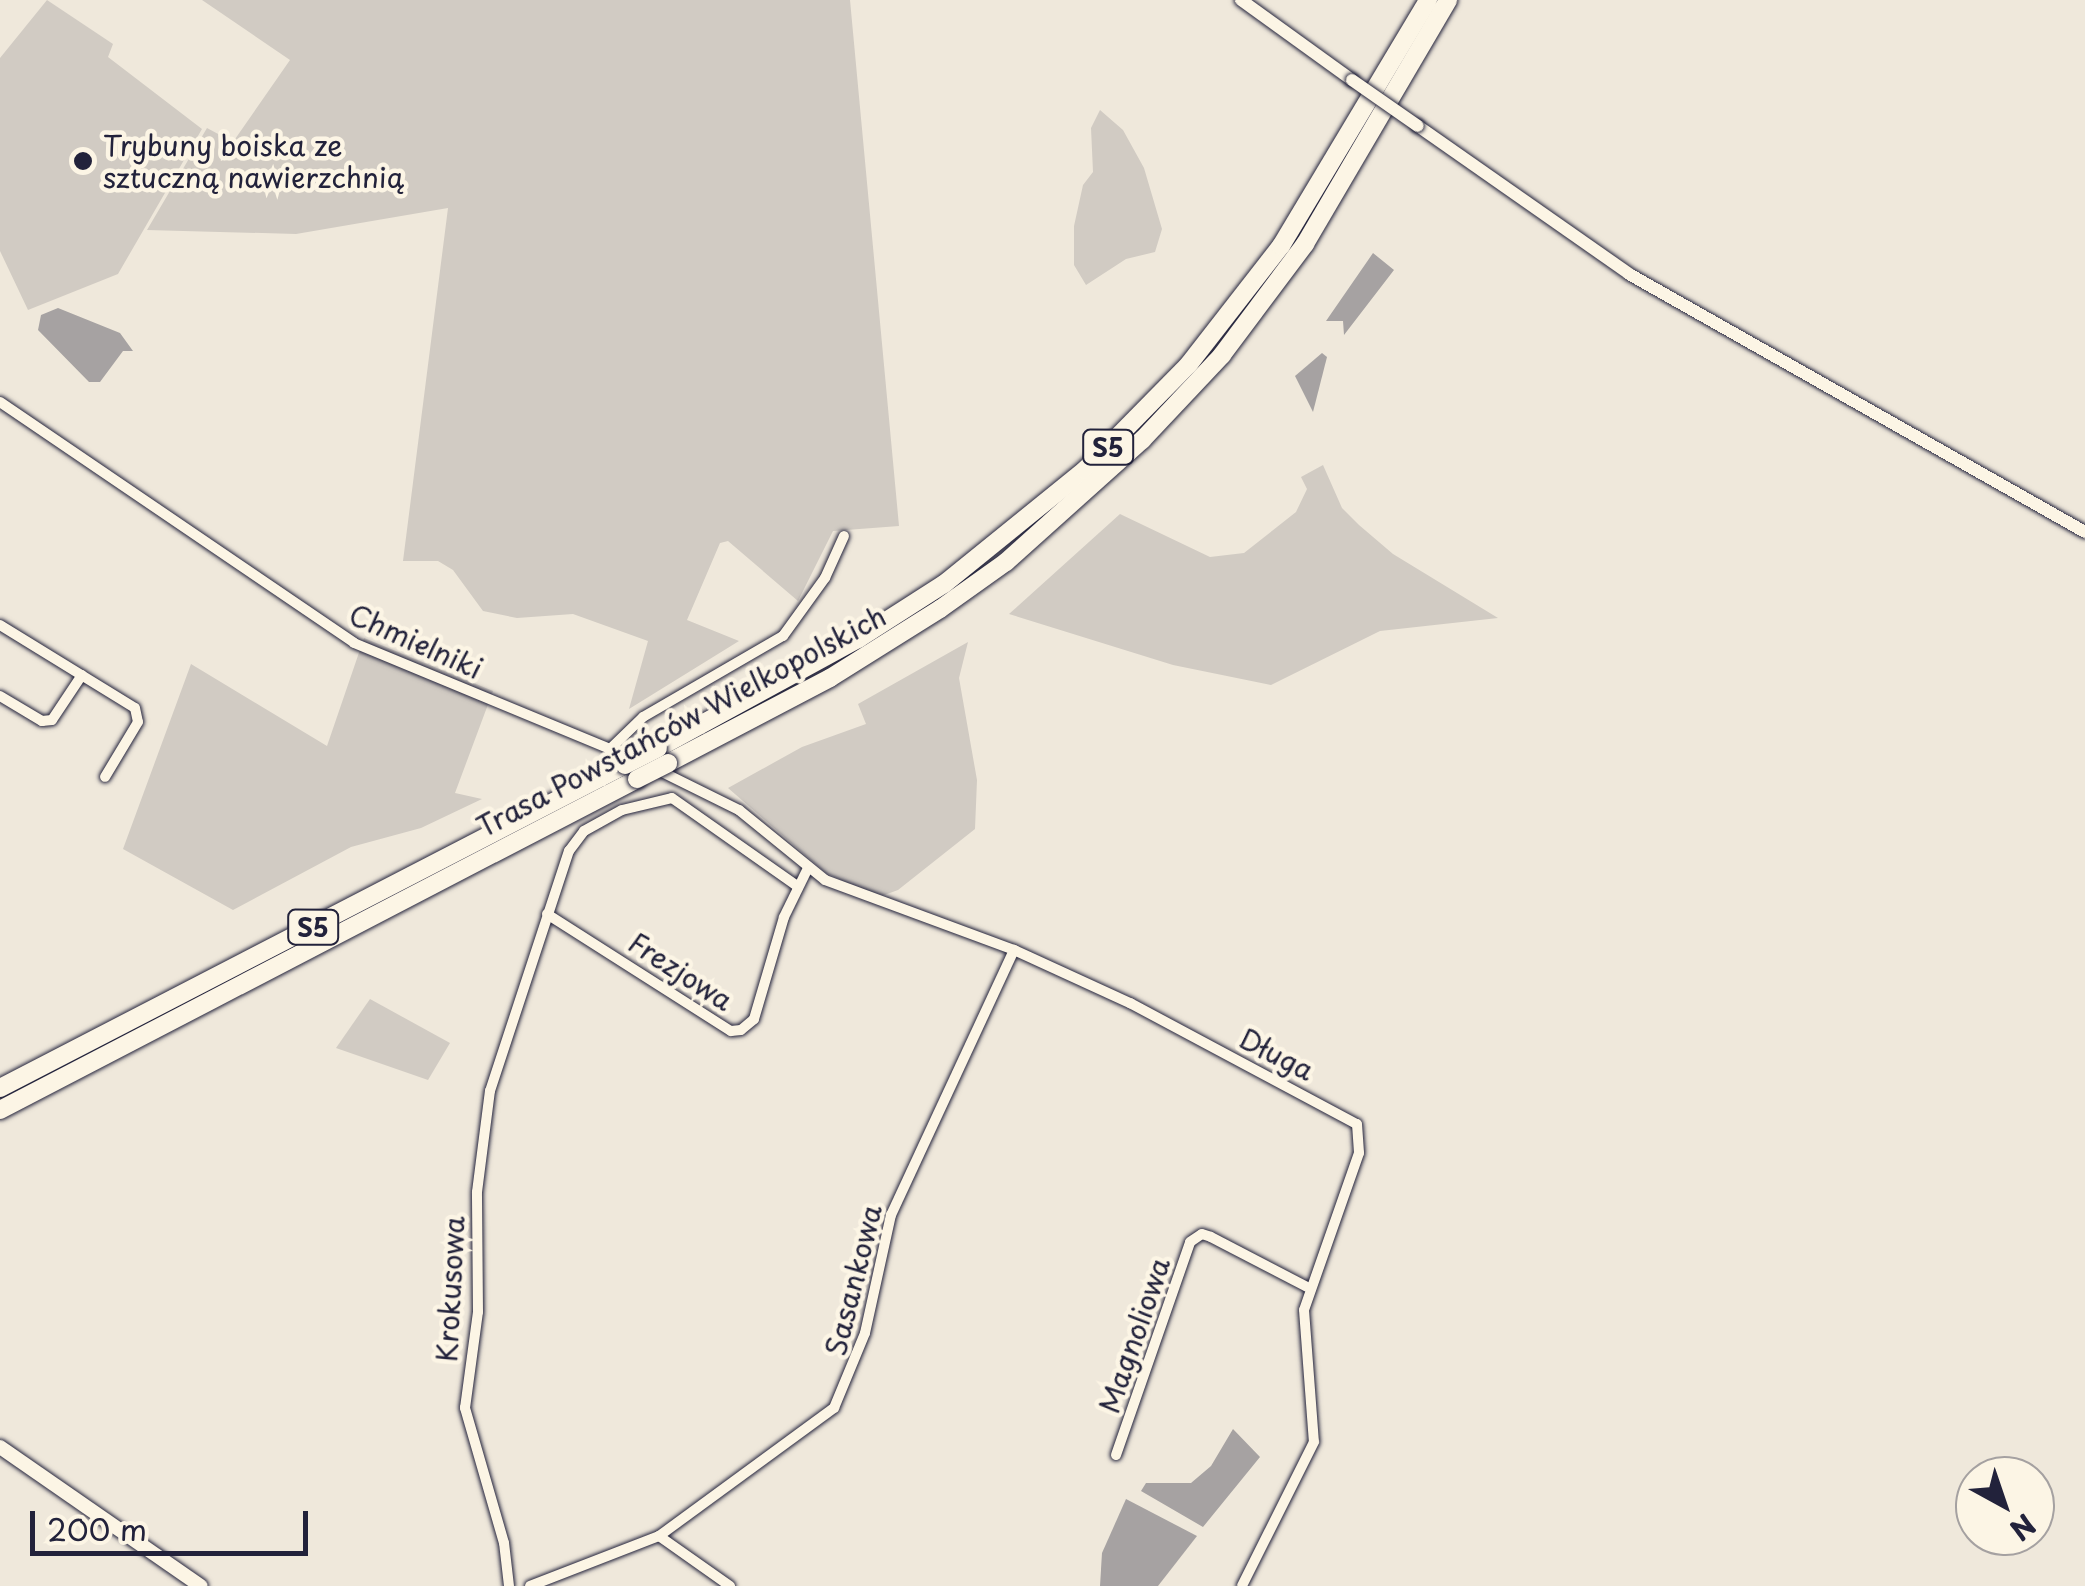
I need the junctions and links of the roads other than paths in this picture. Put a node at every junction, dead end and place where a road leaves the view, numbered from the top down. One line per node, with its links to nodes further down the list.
1 (1241, 0): 5 (street, bridge)
2 (1428, 0): 11 (highway, Trasa Powstańców Wielkopolskich / S5)
3 (1448, 0): 11 (highway, Trasa Powstańców Wielkopolskich / S5)
4 (0, 402): 10 (street, Chmielniki)
5 (2085, 532)
6 (844, 536): 10 (street)
7 (0, 625): 8 (street)
8 (82, 675): 9 (street); 13 (street)
9 (0, 696)
10 (610, 749): 14 (street, Chmielniki)
11 (663, 755): 12 (highway, Trasa Powstańców Wielkopolskich / S5, bridge)
12 (631, 772): 19 (highway, Trasa Powstańców Wielkopolskich / S5); 20 (highway, Trasa Powstańców Wielkopolskich / S5)
13 (105, 777)
14 (739, 810): 15 (street, Długa)
15 (808, 868): 16 (street, Frezjowa); 18 (street, Długa)
16 (796, 886): 17 (street, Krokusowa); 17 (street, Frezjowa)
17 (546, 914): 26 (street, Krokusowa)
18 (1014, 950): 21 (street, Długa); 24 (street, Sasankowa)
19 (0, 1088)
20 (0, 1110)
21 (1307, 1287): 23 (street, Magnoliowa); 29 (street, Długa)
22 (0, 1447): 25 (main road)
23 (1116, 1455)
24 (659, 1536): 27 (street, Sasankowa); 28 (street)
25 (201, 1586)
26 (509, 1586)
27 (530, 1586)
28 (730, 1586)
29 (1242, 1586)

